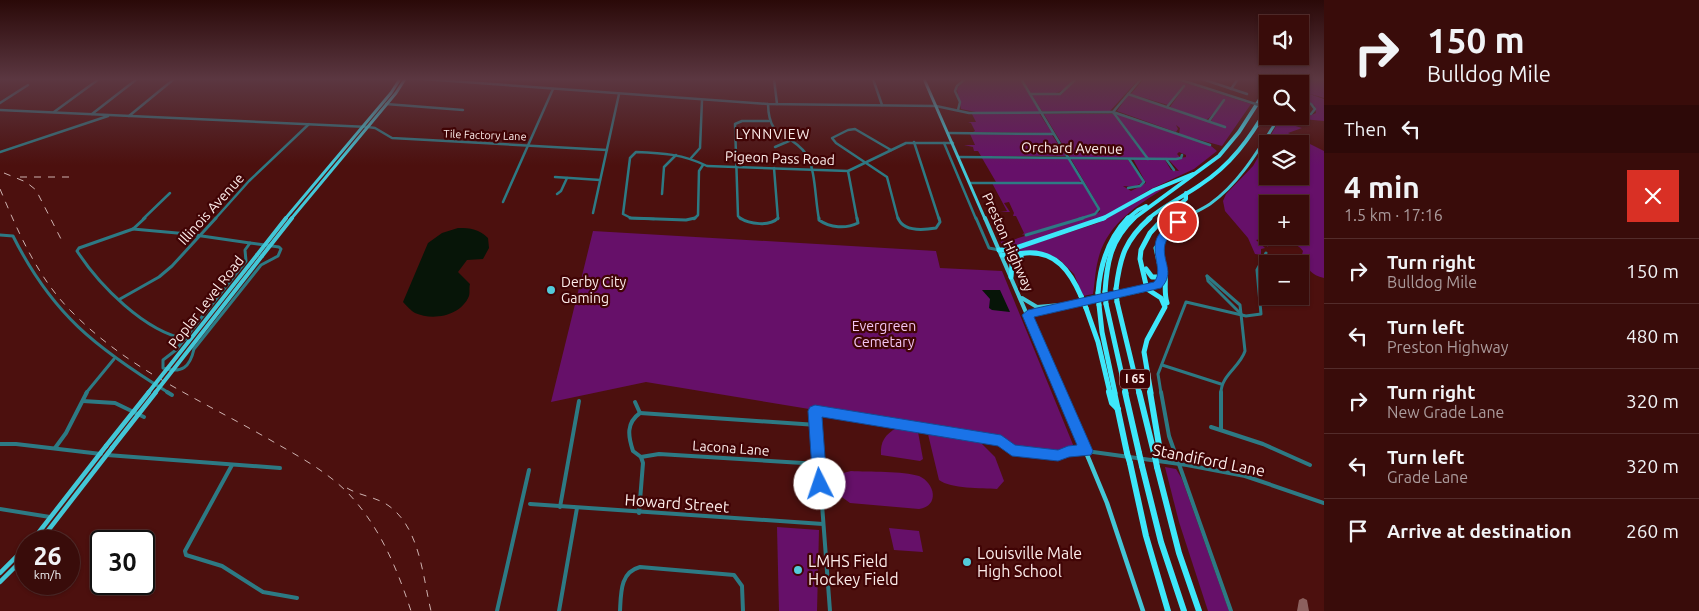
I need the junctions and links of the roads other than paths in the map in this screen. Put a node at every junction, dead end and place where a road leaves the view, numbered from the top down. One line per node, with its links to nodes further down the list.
1 (61, 108): 22 (street)
2 (100, 108): 24 (street)
3 (139, 108): 26 (street)
4 (381, 108): 32 (main road, Poplar Level Road)
5 (382, 108): 33 (main road, Poplar Level Road)
6 (430, 108): 19 (street)
7 (545, 108): 42 (street)
8 (616, 108): 44 (street)
9 (702, 108): 50 (street)
10 (768, 108): 27 (street)
11 (937, 108): 35 (main road, Preston Highway)
12 (944, 108): 20 (street)
13 (1038, 108): 23 (street)
14 (1117, 108): 21 (street)
15 (1169, 108): 28 (street)
16 (1218, 108): 28 (street)
17 (1255, 108): 62 (highway, I 65)
18 (0, 110): 22 (street)
19 (463, 110)
20 (958, 110): 23 (street)
21 (1113, 112): 23 (street); 41 (street); 53 (street)
22 (54, 113): 24 (street)
23 (1041, 113): 36 (street)
24 (92, 114): 25 (street)
25 (110, 115): 26 (street); 46 (street)
26 (128, 116): 30 (street)
27 (769, 121): 37 (street); 57 (street)
28 (1208, 121): 34 (street)
29 (1259, 123): 70 (highway, I 65)
30 (310, 124): 32 (street); 79 (street, Illinois Avenue)
31 (1274, 125): 81 (main road)
32 (362, 127): 33 (street); 82 (main road, Poplar Level Road)
33 (368, 127): 42 (street, Tile Factory Lane); 83 (main road, Poplar Level Road)
34 (1225, 127)
35 (948, 134): 36 (street); 40 (main road, Preston Highway)
36 (1054, 134): 51 (street)
37 (789, 140): 43 (street); 59 (street)
38 (914, 142): 39 (street, Pigeon Pass Road); 45 (street, Pigeon Pass Road); 55 (street)
39 (944, 143): 40 (street, Pigeon Pass Road); 85 (street)
40 (953, 144): 49 (main road, Preston Highway)
41 (1210, 145)
42 (528, 146): 44 (street, Tile Factory Lane); 73 (street)
43 (775, 147)
44 (607, 150): 65 (street)
45 (891, 150): 55 (street, Pigeon Pass Road); 55 (street)
46 (0, 152)
47 (676, 154): 50 (street, Pigeon Pass Road); 56 (street, Pigeon Pass Road); 72 (street)
48 (1182, 155): 54 (street, Orchard Avenue)
49 (958, 157): 51 (street, Orchard Avenue); 66 (main road, Preston Highway)
50 (691, 158): 56 (street, Pigeon Pass Road)
51 (1069, 158): 52 (street, Orchard Avenue); 67 (street)
52 (1129, 159): 53 (street, Orchard Avenue); 68 (street)
53 (1148, 159): 54 (street, Orchard Avenue)
54 (1166, 159): 60 (street)
55 (866, 163): 61 (street, Pigeon Pass Road)
56 (703, 164): 57 (street, Pigeon Pass Road)
57 (736, 167): 58 (street, Pigeon Pass Road); 58 (street)
58 (774, 168): 59 (street, Pigeon Pass Road)
59 (811, 169): 61 (street, Pigeon Pass Road); 61 (street)
60 (1174, 170)
61 (848, 171)
62 (1196, 174): 74 (highway, I 65); 85 (highway)
63 (555, 177): 64 (street)
64 (567, 178): 65 (street); 71 (street)
65 (600, 180): 75 (street)
66 (970, 183): 67 (street); 85 (main road, Preston Highway)
67 (1084, 183): 78 (street)
68 (1128, 188)
69 (170, 193): 76 (street)
70 (1186, 193): 84 (highway); 120 (highway, I 65, bridge)
71 (557, 194)
72 (662, 194)
73 (502, 202)
74 (1146, 206): 108 (highway, bridge); 149 (highway, I 65, bridge)
75 (593, 213)
76 (133, 230): 79 (street); 94 (street)
77 (0, 235): 101 (street)
78 (1026, 235)
79 (200, 236): 80 (street); 94 (street, Illinois Avenue)
80 (250, 242): 82 (street); 99 (street)
81 (1160, 244): 84 (highway); 88 (main road)
82 (265, 245): 83 (street); 87 (main road, Poplar Level Road)
83 (270, 246): 87 (main road, Poplar Level Road); 100 (street)
84 (1144, 247): 92 (highway)
85 (1001, 252): 89 (highway); 91 (main road, Preston Highway)
86 (1266, 253): 97 (street)
87 (259, 255): 117 (main road, Poplar Level Road, bridge); 118 (main road, Poplar Level Road, bridge)
88 (1160, 258): 90 (main road); 98 (highway)
89 (1053, 259): 91 (highway); 108 (highway, bridge)
90 (1164, 273): 92 (main road)
91 (1011, 276): 93 (main road, Preston Highway)
92 (1147, 289): 95 (main road); 98 (highway)
93 (1019, 295): 95 (main road); 96 (main road, Preston Highway)
94 (120, 299): 99 (street)
95 (1073, 305): 96 (main road)
96 (1028, 315): 116 (main road, Preston Highway)
97 (1242, 315): 97 (street); 102 (street); 103 (street)
98 (1153, 330): 120 (highway)
99 (185, 339): 100 (street); 100 (street)
100 (200, 342)
101 (114, 359): 104 (street); 106 (street)
102 (1162, 365): 103 (street); 122 (street)
103 (1221, 384): 113 (street)
104 (172, 395)
105 (579, 401): 129 (street)
106 (82, 402): 110 (street); 115 (street)
107 (635, 402): 109 (street)
108 (1118, 408): 148 (highway, bridge)
109 (640, 413): 111 (street); 119 (street)
110 (144, 416)
111 (817, 425): 116 (street, Standiford Lane); 121 (street)
112 (1211, 426): 113 (street)
113 (1221, 430): 124 (street)
114 (0, 444): 115 (street)
115 (54, 448): 117 (street)
116 (1086, 451): 122 (street, Standiford Lane); 147 (main road, Preston Highway)
117 (100, 454): 118 (street); 133 (main road, Poplar Level Road)
118 (107, 455): 123 (street); 136 (main road, Poplar Level Road)
119 (641, 457): 121 (street, Lacona Lane); 132 (street)
120 (1154, 457): 150 (highway, I 65, bridge)
121 (819, 464): 134 (street)
122 (1179, 464): 127 (street, Standiford Lane); 151 (street)
123 (232, 465): 125 (street); 141 (street)
124 (1310, 466)
125 (280, 468)
126 (529, 470): 142 (street)
127 (1324, 503)
128 (530, 504): 129 (street, Howard Street)
129 (560, 506): 130 (street, Howard Street)
130 (577, 508): 132 (street, Howard Street); 143 (street)
131 (0, 509): 133 (street)
132 (638, 512): 134 (street, Howard Street)
133 (51, 518): 135 (main road, Poplar Level Road)
134 (823, 524): 146 (street)
135 (41, 530)
136 (49, 530)
137 (15, 559): 139 (main road)
138 (15, 567): 140 (main road)
139 (0, 573)
140 (0, 582)
141 (297, 598)
142 (497, 611)
143 (559, 611)
144 (620, 611): 145 (street)
145 (743, 611)
146 (830, 611)
147 (1143, 611)
148 (1168, 611)
149 (1184, 611)
150 (1199, 611)
151 (1231, 611)

